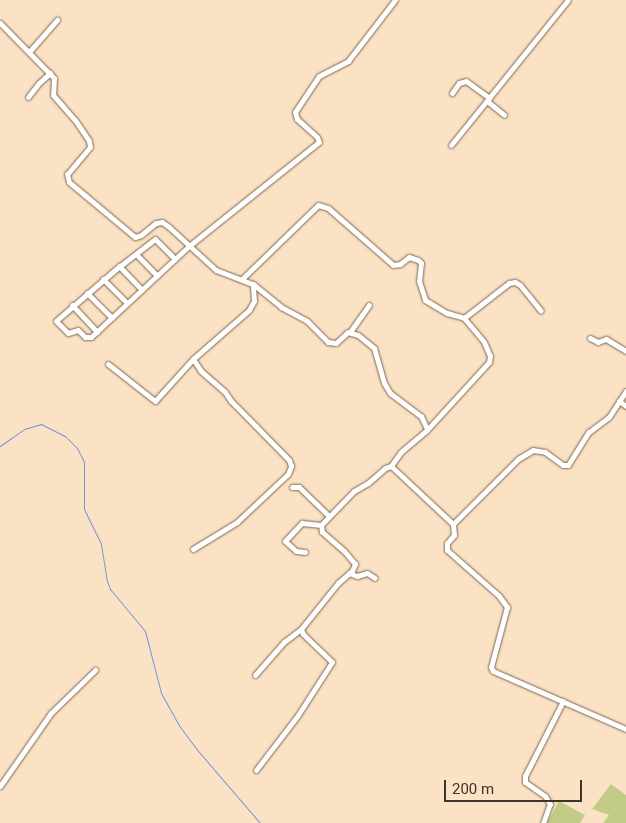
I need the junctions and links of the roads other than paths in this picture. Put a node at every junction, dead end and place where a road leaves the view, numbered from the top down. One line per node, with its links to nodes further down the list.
1 (395, 0): 12 (street)
2 (568, 0): 9 (street)
3 (57, 20): 5 (street)
4 (0, 23): 5 (street)
5 (29, 52): 6 (street)
6 (50, 73): 8 (street); 12 (street)
7 (452, 93): 9 (street)
8 (28, 97)
9 (488, 100): 10 (street); 11 (street)
10 (504, 115)
11 (451, 145)
12 (189, 246): 14 (street); 17 (street)
13 (136, 254): 14 (street); 15 (street); 16 (street)
14 (175, 259): 16 (street)
15 (119, 266): 18 (street); 20 (street)
16 (157, 276): 20 (street)
17 (242, 279): 19 (street); 27 (street)
18 (103, 280): 21 (street); 22 (street)
19 (253, 284): 29 (street); 32 (street)
20 (142, 290): 22 (street)
21 (87, 293): 23 (street); 26 (street)
22 (127, 304): 26 (street)
23 (72, 305): 28 (street); 28 (street)
24 (370, 305): 29 (street)
25 (541, 311): 27 (street)
26 (112, 318): 28 (street)
27 (464, 318): 37 (street)
28 (97, 332)
29 (350, 332): 37 (street)
30 (590, 338): 31 (street)
31 (626, 351)
32 (193, 359): 33 (street); 43 (street)
33 (108, 364)
34 (626, 391): 35 (street)
35 (619, 401): 36 (street); 41 (street)
36 (626, 406)
37 (427, 430): 38 (street)
38 (391, 466): 40 (street); 41 (street)
39 (292, 487): 40 (street)
40 (329, 516): 42 (street)
41 (453, 524): 50 (street)
42 (321, 525): 44 (street); 45 (street)
43 (193, 549)
44 (305, 552)
45 (349, 573): 46 (street); 47 (street)
46 (376, 578)
47 (301, 629): 49 (street); 52 (street)
48 (95, 670): 53 (street)
49 (255, 675)
50 (563, 702): 51 (street); 54 (street)
51 (626, 729)
52 (256, 770)
53 (0, 786)
54 (543, 823)

